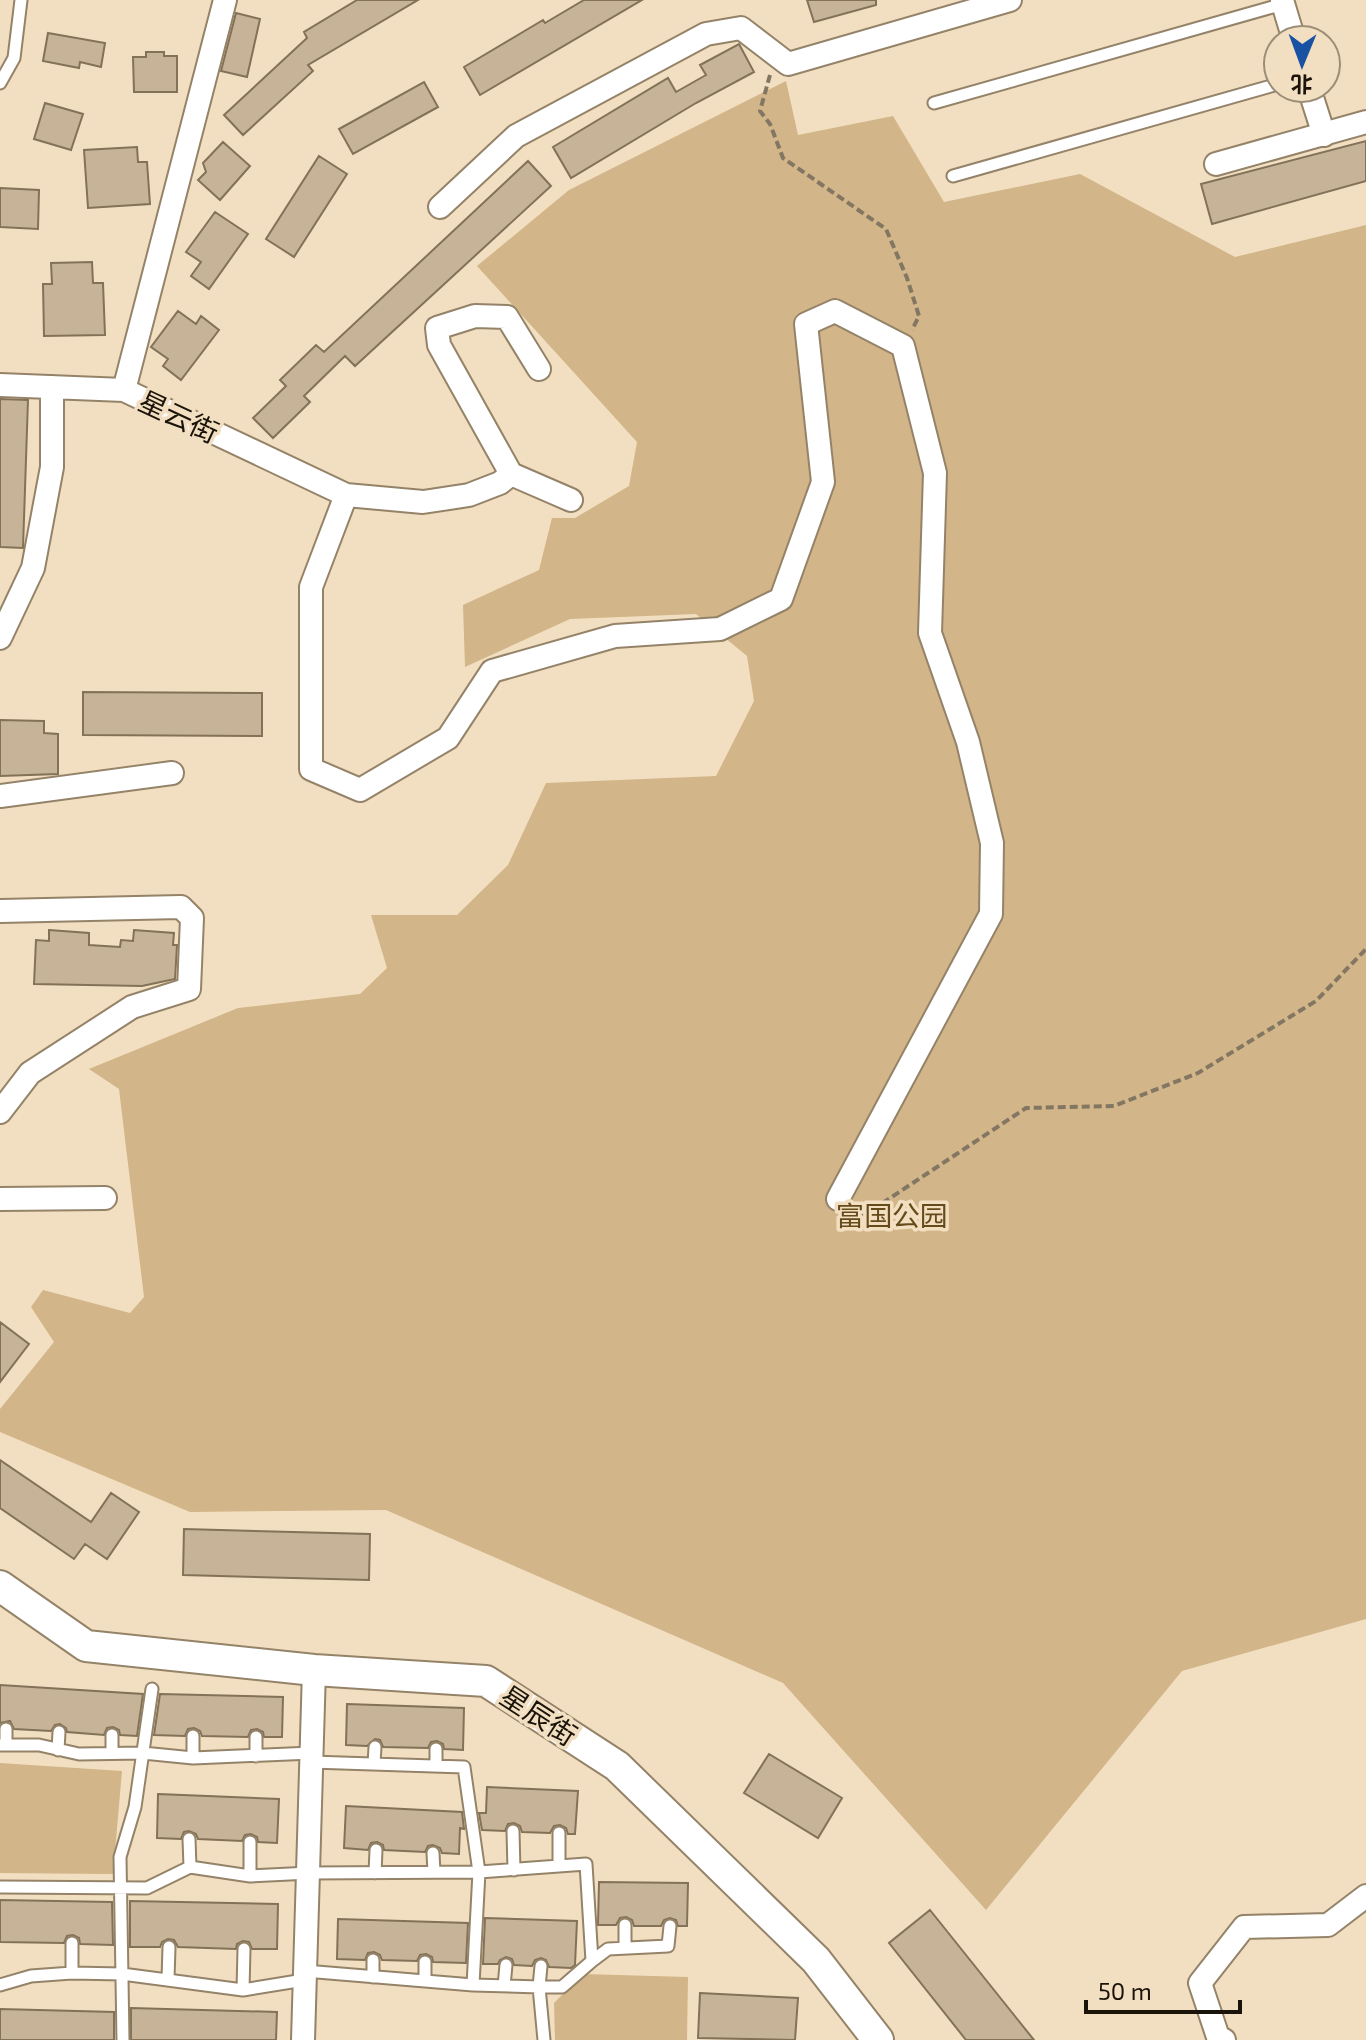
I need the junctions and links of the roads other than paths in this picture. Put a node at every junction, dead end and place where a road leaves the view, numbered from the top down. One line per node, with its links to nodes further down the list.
1 (21, 0): 6 (lane)
2 (225, 0): 18 (street)
3 (1010, 0): 14 (street)
4 (1282, 2): 5 (street); 8 (lane)
5 (1289, 24)
6 (0, 83)
7 (1262, 89): 13 (lane)
8 (934, 103)
9 (1314, 104): 11 (street)
10 (1366, 122): 11 (street)
11 (1324, 135): 12 (street)
12 (1216, 164)
13 (953, 176)
14 (440, 207)
15 (539, 369): 19 (street)
16 (0, 385): 17 (street, 星云街)
17 (52, 387): 18 (street, 星云街); 22 (street)
18 (124, 390): 20 (street, 星云街)
19 (511, 474): 20 (street); 21 (street)
20 (346, 495): 29 (street)
21 (571, 500)
22 (0, 638)
23 (172, 773): 24 (street)
24 (0, 796)
25 (0, 911): 26 (street)
26 (0, 1112)
27 (105, 1198): 28 (street)
28 (0, 1199)
29 (838, 1199)
30 (0, 1586): 31 (street, 星辰街)
31 (314, 1670): 46 (street); 91 (street, 星辰街)
32 (152, 1689): 43 (lane)
33 (6, 1729): 38 (lane)
34 (59, 1732): 41 (lane)
35 (112, 1735): 42 (lane)
36 (193, 1736): 45 (lane)
37 (256, 1737): 44 (lane)
38 (3, 1745): 41 (lane)
39 (375, 1747): 47 (lane)
40 (436, 1749): 48 (lane)
41 (58, 1750): 42 (lane)
42 (112, 1753): 43 (lane)
43 (143, 1753): 45 (lane); 64 (lane)
44 (256, 1756): 45 (lane); 46 (lane)
45 (193, 1758)
46 (311, 1758): 47 (lane); 60 (street)
47 (374, 1764): 48 (lane)
48 (436, 1766): 59 (lane)
49 (513, 1831): 57 (lane)
50 (559, 1833): 55 (lane)
51 (189, 1839): 56 (lane)
52 (250, 1842): 62 (lane)
53 (376, 1850): 61 (lane)
54 (433, 1853): 58 (lane)
55 (559, 1866): 57 (lane); 73 (lane)
56 (190, 1867): 62 (lane); 64 (lane)
57 (514, 1870): 59 (lane)
58 (434, 1872): 59 (lane); 61 (lane)
59 (479, 1872): 84 (lane)
60 (310, 1873): 61 (lane); 62 (lane); 79 (street)
61 (375, 1873)
62 (250, 1876)
63 (0, 1887): 64 (lane)
64 (121, 1889): 78 (lane)
65 (1366, 1896): 92 (street)
66 (625, 1925): 70 (lane)
67 (670, 1926): 70 (lane)
68 (72, 1943): 77 (lane)
69 (169, 1947): 81 (lane)
70 (625, 1948): 73 (lane)
71 (244, 1949): 87 (lane)
72 (373, 1960): 80 (lane)
73 (592, 1961): 86 (lane)
74 (425, 1962): 82 (lane)
75 (506, 1965): 85 (lane)
76 (541, 1966): 86 (lane)
77 (72, 1973): 78 (lane); 83 (lane)
78 (122, 1974): 81 (lane); 88 (lane)
79 (304, 1976): 80 (lane); 87 (lane); 89 (street)
80 (373, 1977): 82 (lane)
81 (168, 1979): 87 (lane)
82 (425, 1981): 84 (lane)
83 (0, 1985)
84 (473, 1985): 85 (lane)
85 (504, 1986): 86 (lane)
86 (539, 1987): 90 (lane)
87 (243, 1990)
88 (123, 2040)
89 (303, 2040)
90 (544, 2040)
91 (878, 2040)
92 (1224, 2040)

